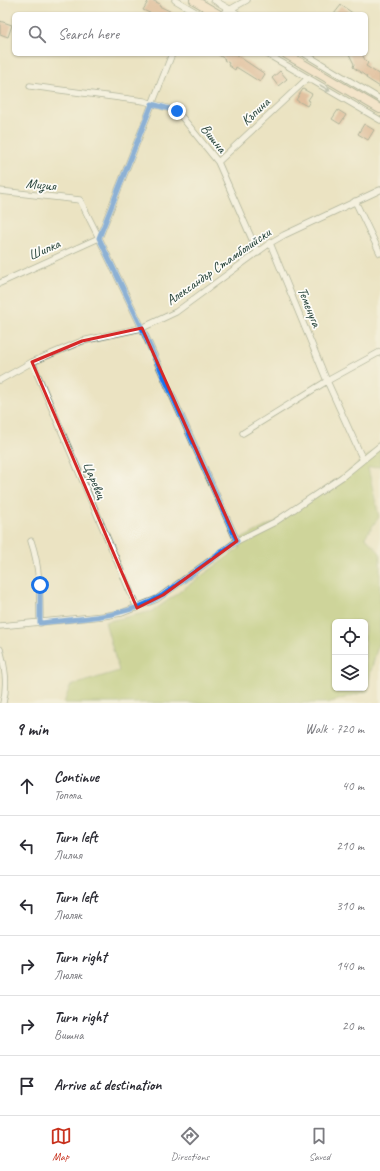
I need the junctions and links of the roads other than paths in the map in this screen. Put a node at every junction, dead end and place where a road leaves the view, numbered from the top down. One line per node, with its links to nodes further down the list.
1 (175, 0): 6 (street)
2 (194, 0): 7 (main road)
3 (214, 0): 5 (street)
4 (247, 0): 5 (street)
5 (230, 9): 8 (street); 9 (street)
6 (188, 11)
7 (215, 12)
8 (225, 12)
9 (235, 12)
10 (171, 56): 17 (street)
11 (270, 56): 14 (street)
12 (289, 56): 18 (main road)
13 (308, 56): 16 (street)
14 (308, 78): 19 (street, one-way to 19); 20 (street, Къпина)
15 (30, 86): 17 (street, Вишна)
16 (380, 99)
17 (152, 104): 20 (street, Вишна); 24 (street)
18 (380, 109)
19 (380, 120)
20 (218, 162): 26 (street, Вишна)
21 (380, 190): 23 (street, Александър Стамболийски)
22 (0, 191): 24 (street, Мизия)
23 (355, 202): 25 (street, Александър Стамболийски); 27 (street)
24 (99, 238): 28 (street, Шипка); 29 (street)
25 (270, 243): 26 (street, Александър Стамболийски); 33 (street, Теменуга)
26 (258, 253): 29 (street, Александър Стамболийски)
27 (380, 253)
28 (0, 282)
29 (142, 328): 31 (street, Александър Стамболийски); 38 (street)
30 (380, 352): 33 (street)
31 (32, 362): 32 (street, Александър Стамболийски); 39 (street, Царевец)
32 (0, 380)
33 (327, 381): 34 (street); 36 (street, Теменуга)
34 (243, 433)
35 (380, 446): 36 (street)
36 (363, 460): 38 (street)
37 (31, 541): 40 (street)
38 (237, 541): 39 (street)
39 (137, 608): 40 (street)
40 (40, 623): 41 (street)
41 (0, 626)
42 (0, 649): 43 (street)
43 (3, 703)

